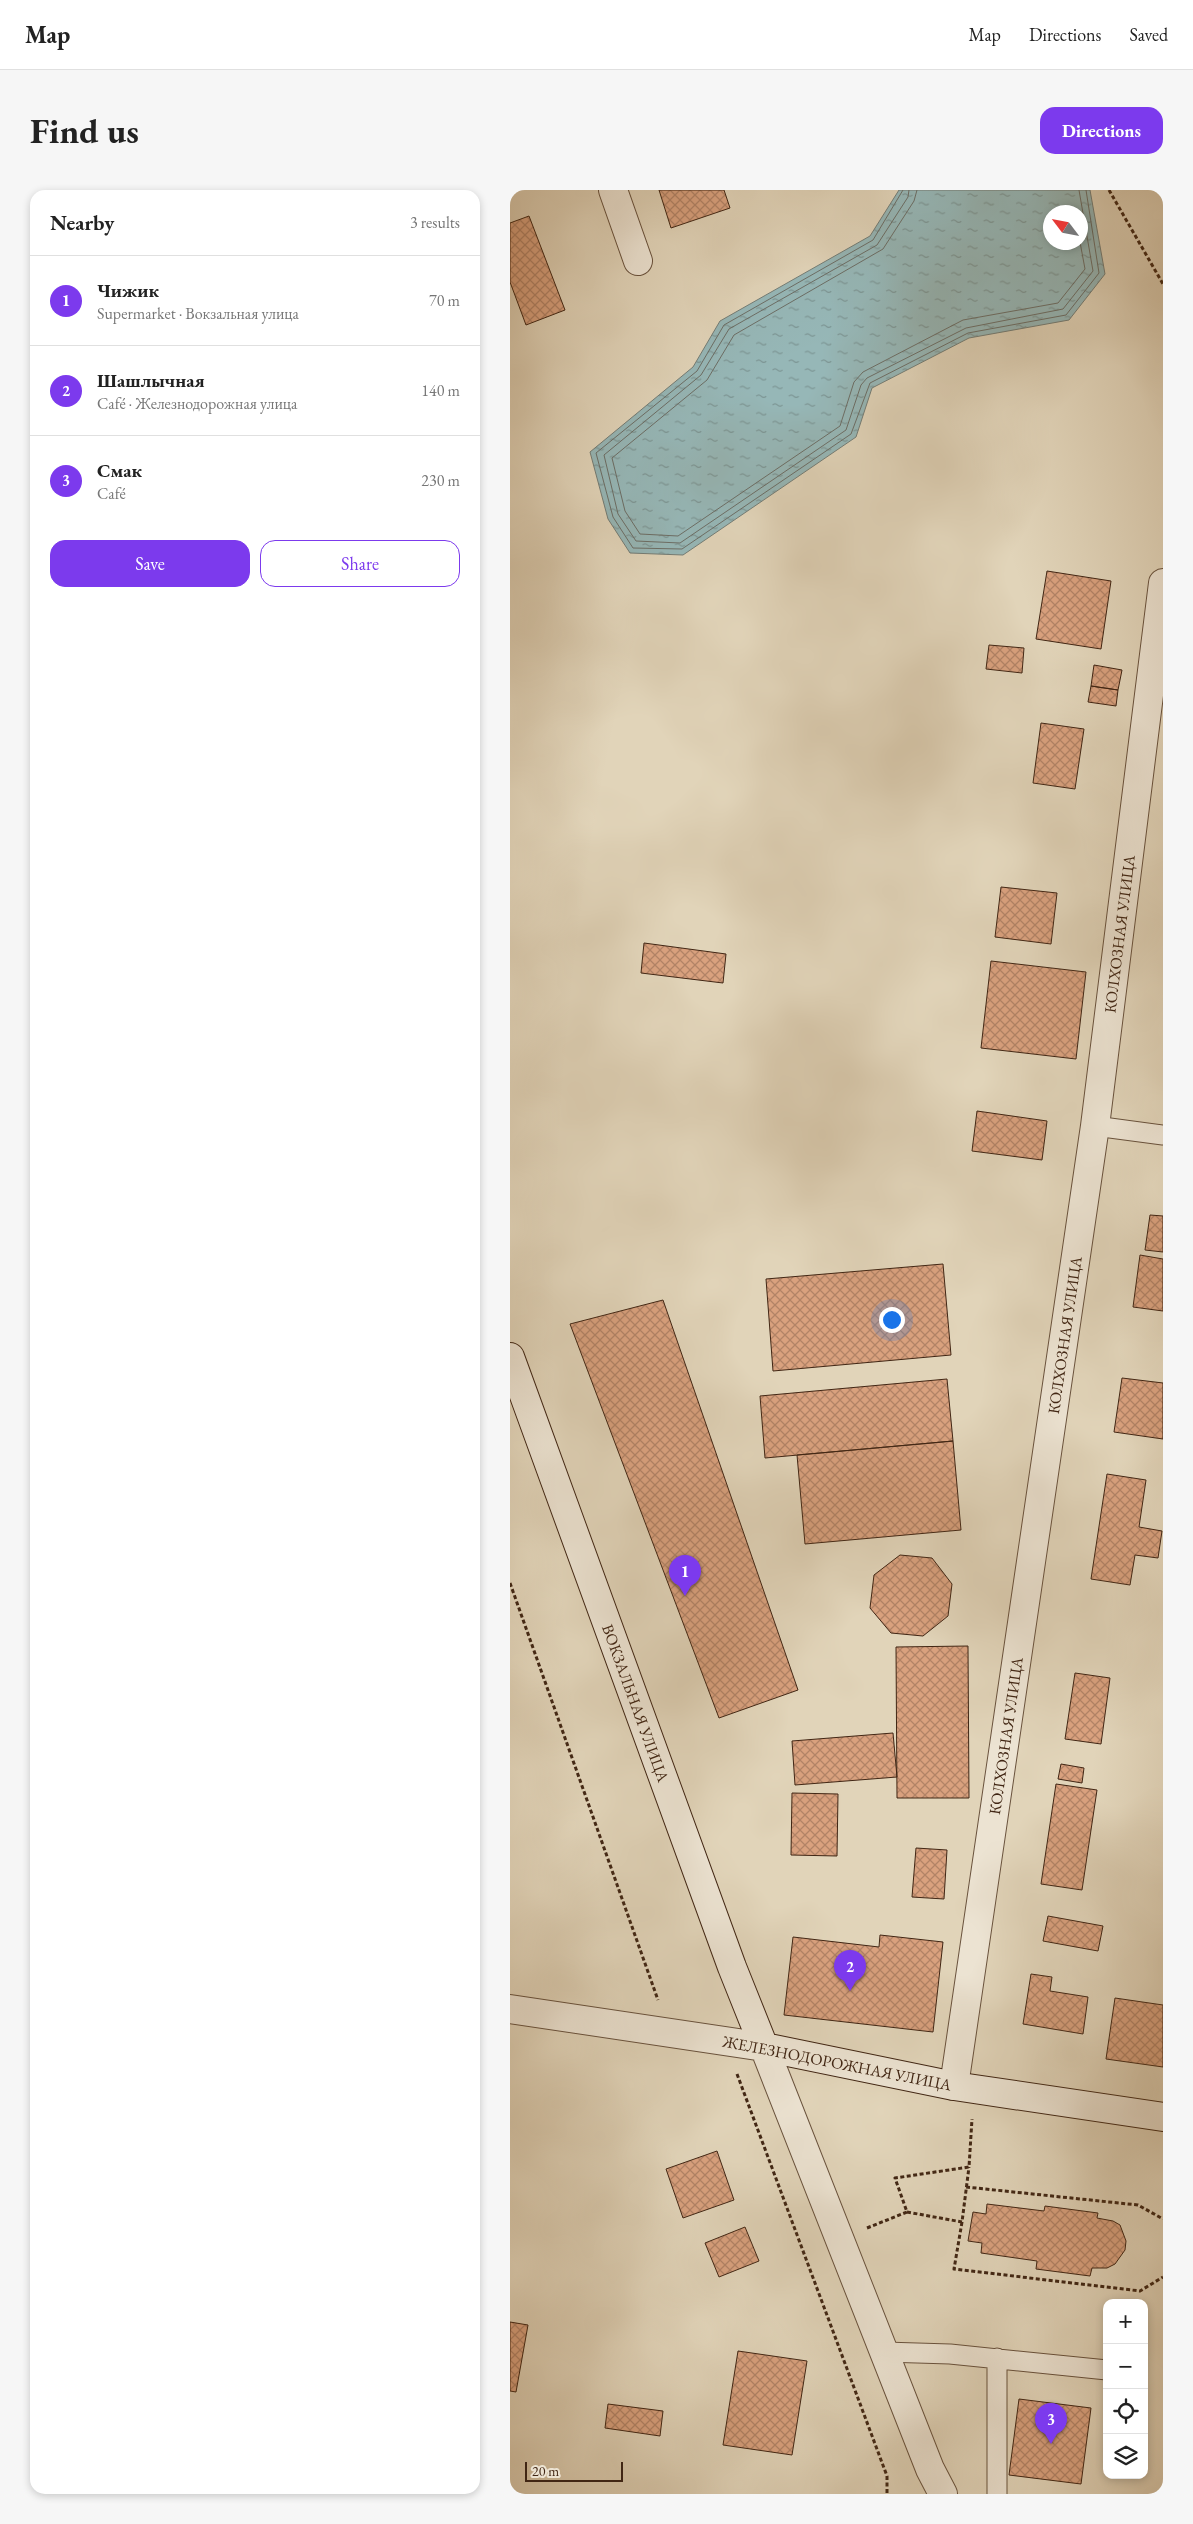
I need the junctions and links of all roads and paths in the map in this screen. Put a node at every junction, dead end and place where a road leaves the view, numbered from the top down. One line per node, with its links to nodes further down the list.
1 (614, 190): 3 (street)
2 (1109, 190): 4 (path)
3 (638, 261)
4 (1163, 284)
5 (1163, 583): 6 (street, КОЛХОЗНАЯ УЛИЦА)
6 (1095, 1126): 7 (lane); 14 (street, КОЛХОЗНАЯ УЛИЦА)
7 (1163, 1135)
8 (510, 1357): 13 (street, ВОКЗАЛЬНАЯ УЛИЦА)
9 (510, 1583): 11 (path)
10 (510, 2009): 11 (street, ЖЕЛЕЗНОДОРОЖНАЯ УЛИЦА)
11 (669, 2031): 12 (street, ЖЕЛЕЗНОДОРОЖНАЯ УЛИЦА)
12 (724, 2040): 13 (street, ЖЕЛЕЗНОДОРОЖНАЯ УЛИЦА); 27 (path)
13 (764, 2047): 14 (street, ЖЕЛЕЗНОДОРОЖНАЯ УЛИЦА); 24 (street, ВОКЗАЛЬНАЯ УЛИЦА)
14 (954, 2086): 16 (street, ЖЕЛЕЗНОДОРОЖНАЯ УЛИЦА)
15 (972, 2118): 17 (path)
16 (1163, 2118)
17 (969, 2167): 18 (path); 19 (path)
18 (966, 2187): 20 (path); 21 (path)
19 (907, 2212): 21 (path); 22 (path)
20 (1163, 2219)
21 (962, 2222): 23 (path)
22 (866, 2228)
23 (1163, 2277)
24 (884, 2352): 25 (lane); 28 (street, ВОКЗАЛЬНАЯ УЛИЦА)
25 (997, 2358): 26 (lane); 29 (lane)
26 (1103, 2370)
27 (887, 2494)
28 (942, 2494)
29 (996, 2494)

